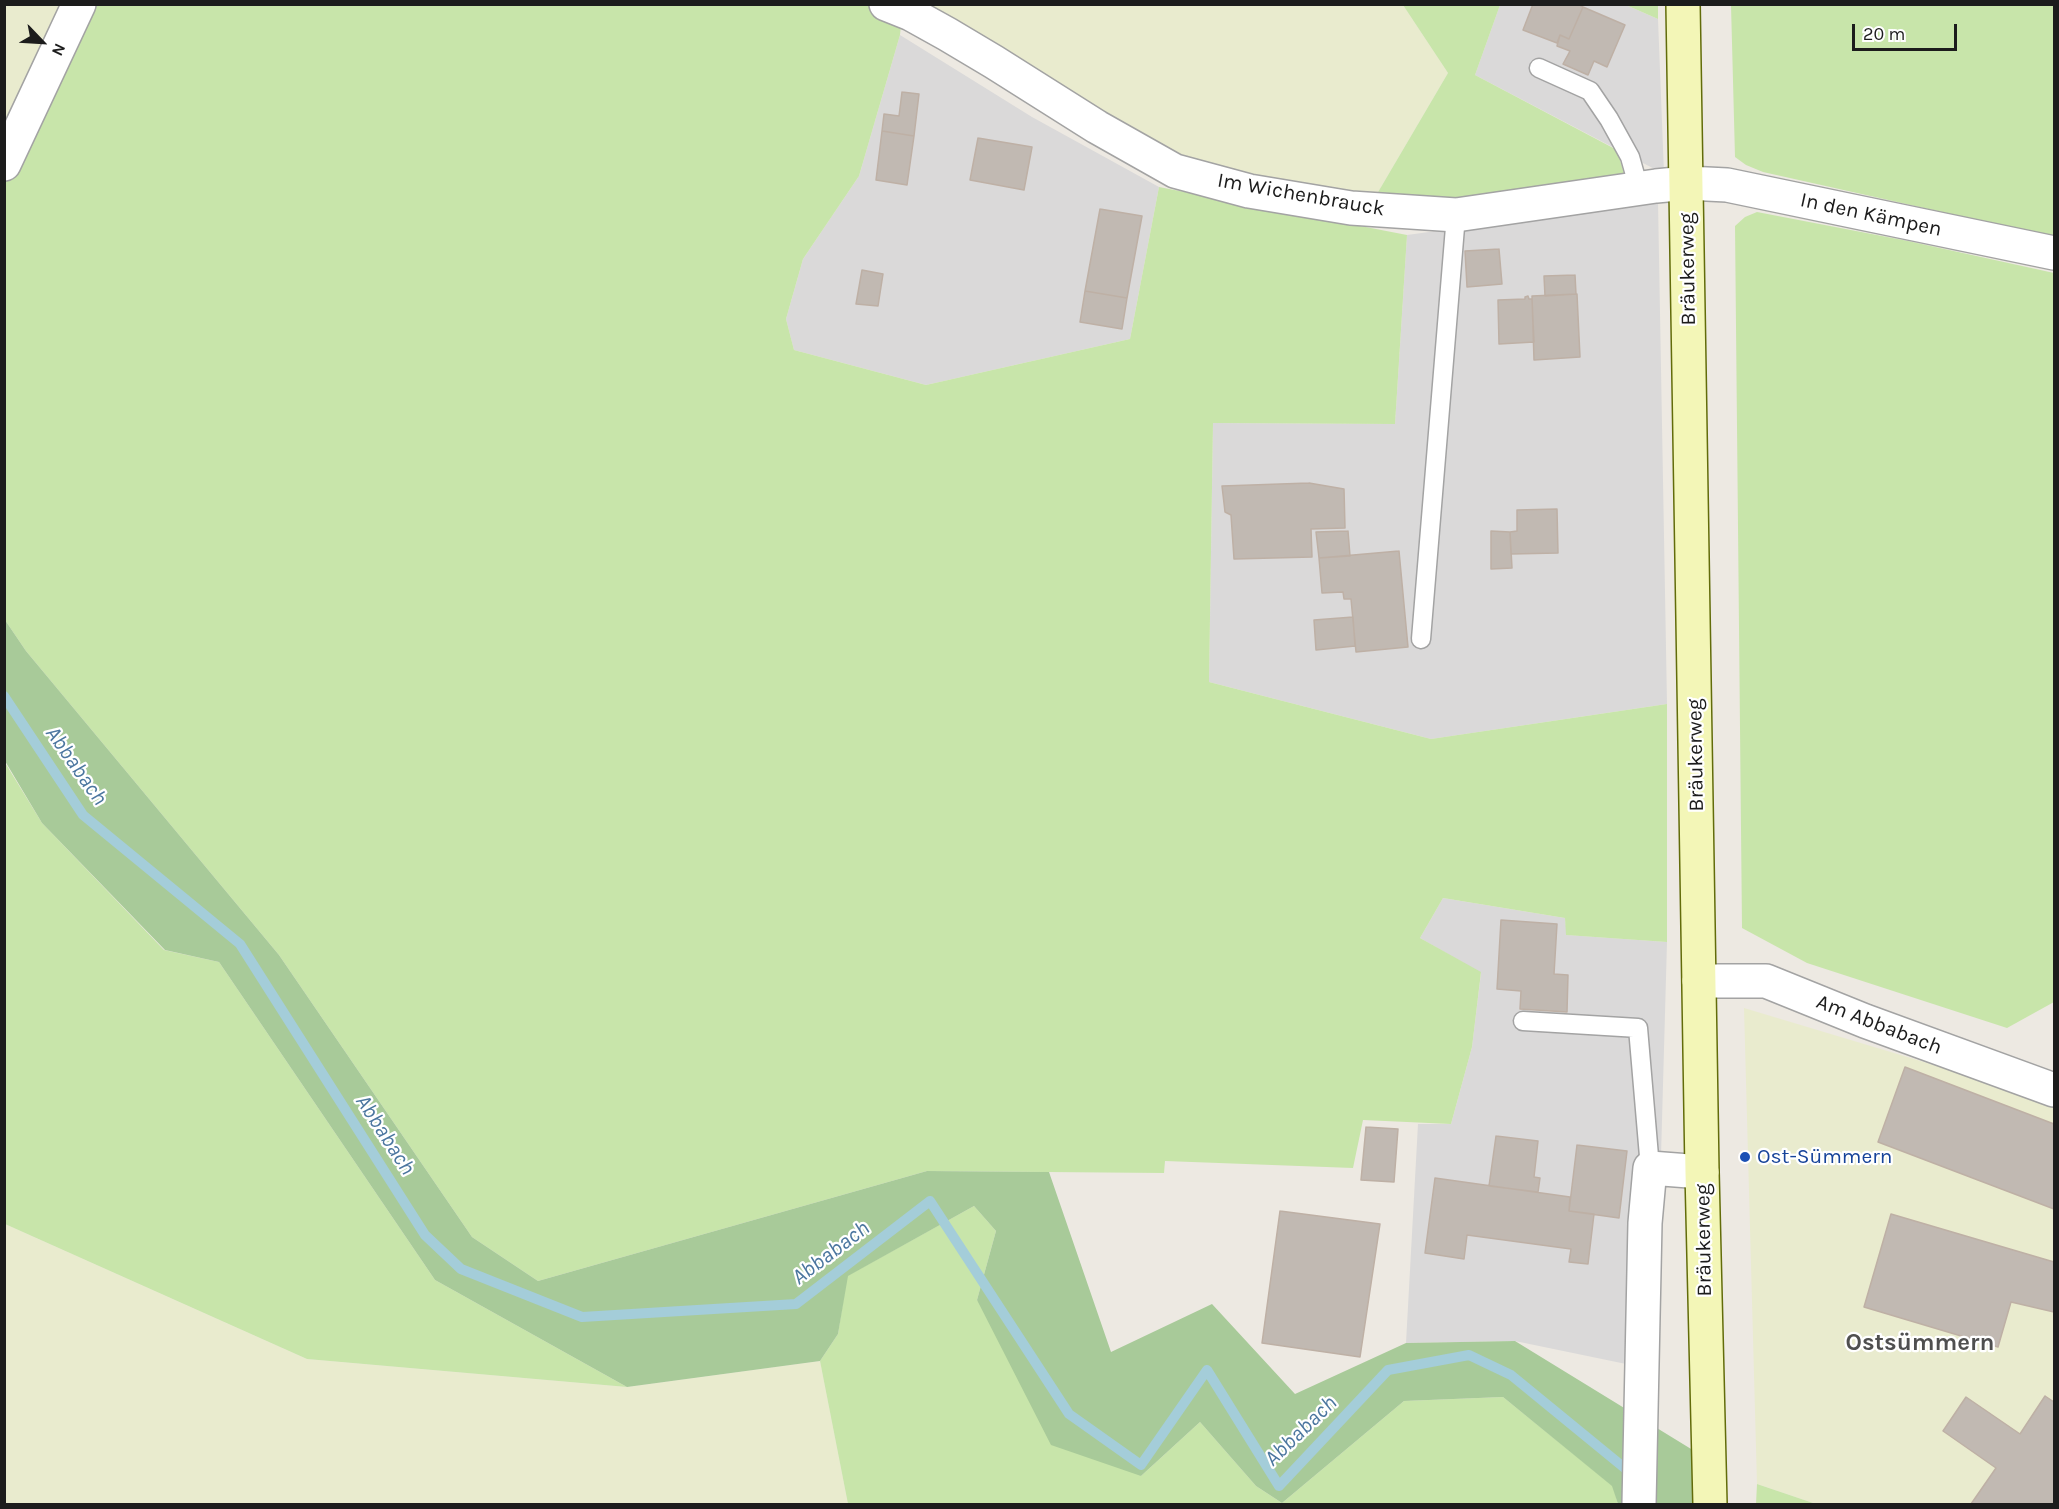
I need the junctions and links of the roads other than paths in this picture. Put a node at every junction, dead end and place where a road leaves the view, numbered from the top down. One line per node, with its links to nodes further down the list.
1 (79, 4): 5 (street)
2 (886, 4): 8 (street, Im Wichenbrauck)
3 (1683, 4): 6 (main road, Bräukerweg)
4 (1539, 68): 7 (lane)
5 (4, 164)
6 (1687, 183): 7 (street, Im Wichenbrauck); 9 (street, In den Kämpen); 11 (main road, Bräukerweg)
7 (1639, 189): 8 (street, Im Wichenbrauck)
8 (1456, 215): 10 (lane)
9 (2055, 253)
10 (1421, 639)
11 (1699, 981): 13 (street, Am Abbabach); 15 (main road, Bräukerweg)
12 (1523, 1021): 14 (lane)
13 (2055, 1089)
14 (1650, 1168): 15 (street); 16 (street)
15 (1702, 1172): 17 (main road, Bräukerweg)
16 (1640, 1504)
17 (1710, 1504)

